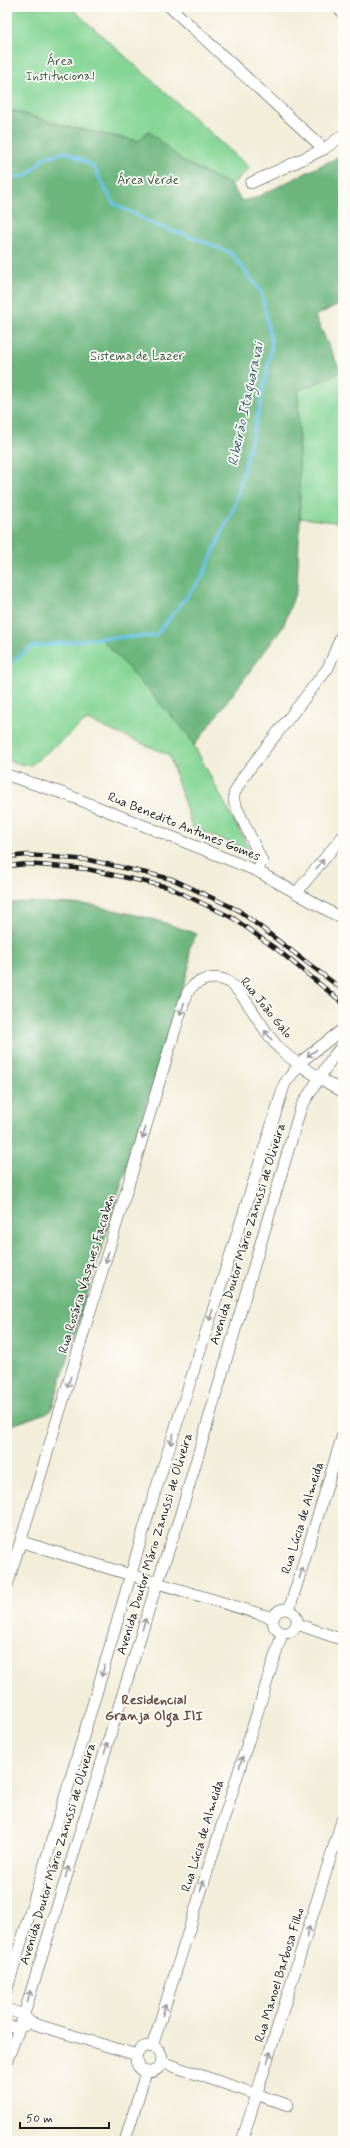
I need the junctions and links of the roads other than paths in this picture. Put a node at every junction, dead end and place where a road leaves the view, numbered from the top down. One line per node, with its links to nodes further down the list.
1 (170, 7): 5 (street)
2 (337, 7): 3 (street)
3 (343, 13)
4 (343, 135): 5 (street)
5 (324, 149): 6 (street)
6 (251, 183)
7 (343, 632): 10 (street)
8 (7, 775): 10 (street, Rua Benedito Antunes Gomes)
9 (343, 836): 11 (street, one-way to 9)
10 (257, 871): 11 (street, Rua Benedito Antunes Gomes)
11 (296, 893): 12 (street, Rua Benedito Antunes Gomes)
12 (343, 919)
13 (205, 980): 16 (street, Rua João Galo, one-way to 13); 20 (street, Rua Rosária Vasques Faciaben, one-way to 20)
14 (343, 1029): 16 (street, Avenida Doutor Mário Zanussi de Oliveira, one-way to 16)
15 (343, 1045): 17 (street, Avenida Doutor Mário Zanussi de Oliveira)
16 (299, 1064): 17 (street, Rua João Galo); 21 (street, Avenida Doutor Mário Zanussi de Oliveira, one-way to 21)
17 (319, 1077): 18 (street, Rua João Galo); 22 (street, Avenida Doutor Mário Zanussi de Oliveira)
18 (343, 1092)
19 (343, 1434): 24 (street, Rua Lúcia de Almeida, one-way to 19)
20 (22, 1542): 21 (street); 23 (street, Rua Rosária Vasques Faciaben)
21 (132, 1574): 22 (street); 30 (street, Avenida Doutor Mário Zanussi de Oliveira, one-way to 30)
22 (158, 1582): 25 (street); 32 (street, Avenida Doutor Mário Zanussi de Oliveira, one-way to 22)
23 (7, 1586)
24 (289, 1610): 25 (street); 26 (street)
25 (273, 1618): 27 (street)
26 (297, 1624): 27 (street); 28 (street)
27 (282, 1634): 35 (street, Rua Lúcia de Almeida, one-way to 27)
28 (343, 1640)
29 (343, 1817): 40 (street, Rua Manoel Barbosa Filho, one-way to 29)
30 (7, 1989)
31 (7, 2009): 32 (street)
32 (27, 2019): 34 (street); 36 (street)
33 (7, 2026): 34 (street)
34 (19, 2028): 37 (street)
35 (152, 2047): 36 (street); 38 (street)
36 (137, 2055): 39 (street)
37 (7, 2060)
38 (161, 2062): 39 (street); 40 (street)
39 (146, 2072): 42 (street)
40 (257, 2094): 41 (street); 43 (street, Rua Manoel Barbosa Filho)
41 (288, 2105)
42 (125, 2141)
43 (242, 2141)

